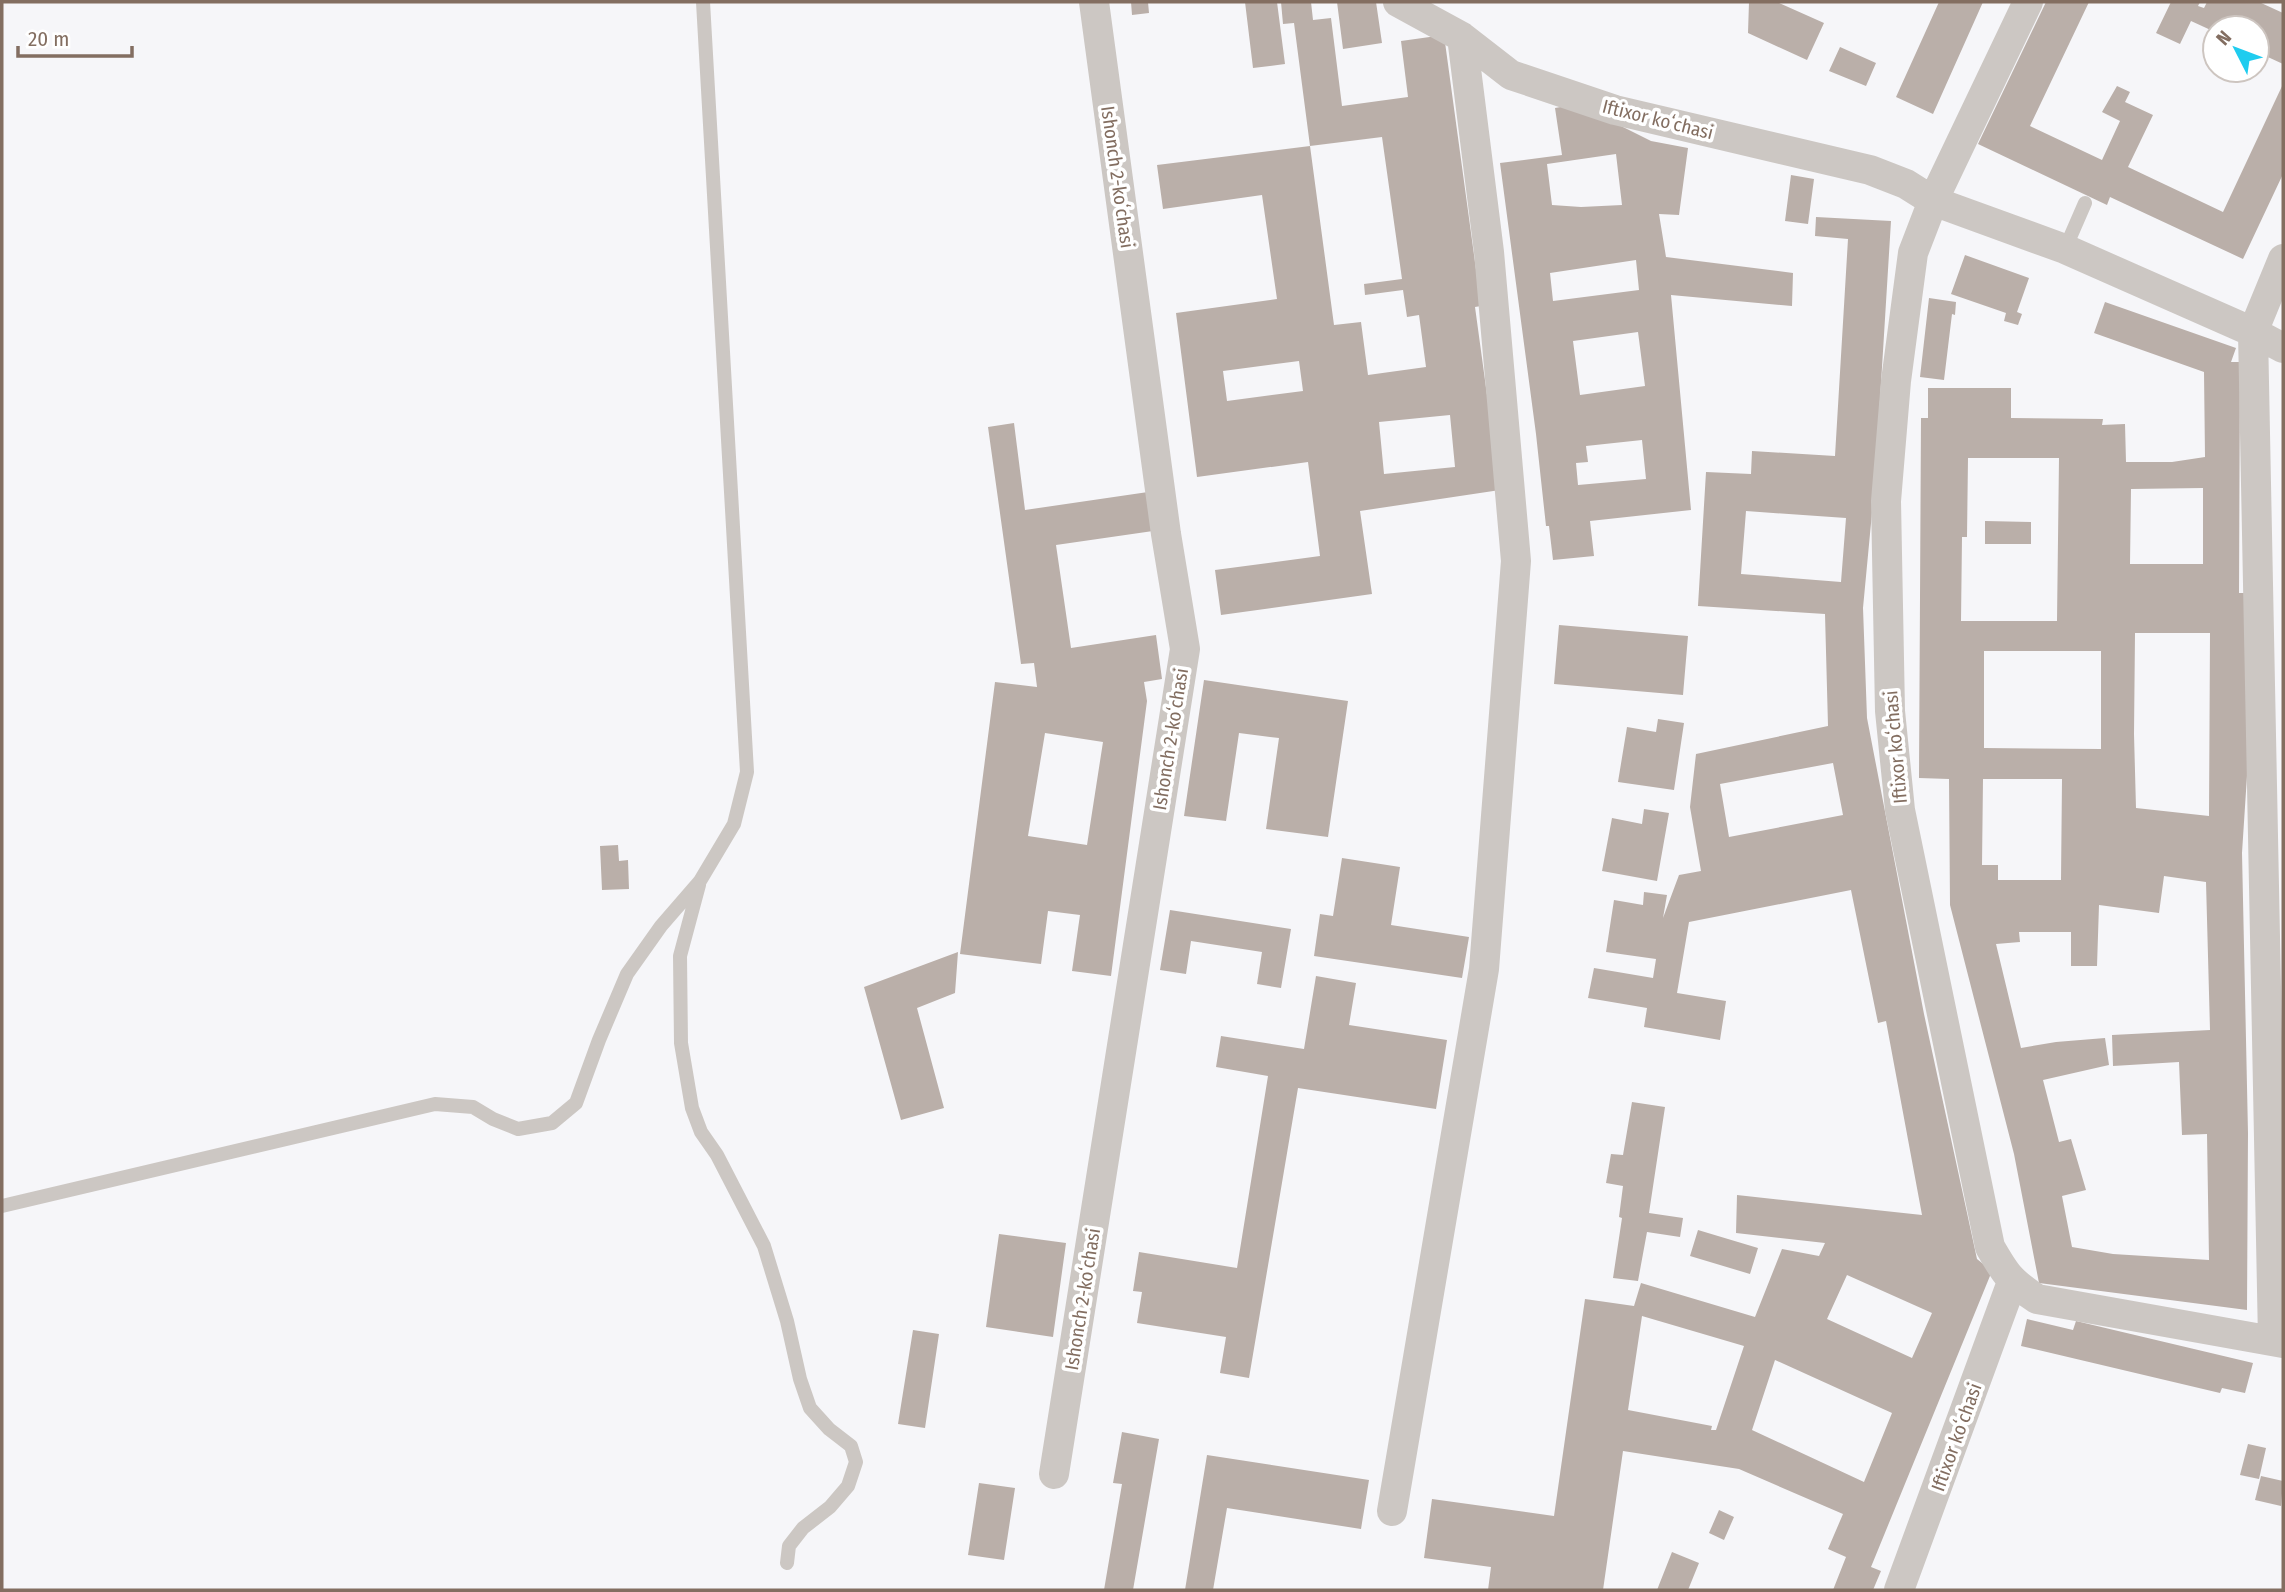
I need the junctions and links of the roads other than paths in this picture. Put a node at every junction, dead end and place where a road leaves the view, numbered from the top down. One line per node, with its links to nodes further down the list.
1 (703, 2): 12 (lane)
2 (1094, 2): 16 (street, Ishonch 2-koʻchasi)
3 (1398, 2): 5 (street, Iftixor koʻchasi)
4 (2028, 2): 6 (street, Iftixor koʻchasi)
5 (1462, 37): 6 (street, Iftixor koʻchasi); 17 (street)
6 (1933, 201): 8 (street, Iftixor koʻchasi); 14 (street, Iftixor koʻchasi)
7 (2085, 203): 8 (lane)
8 (2065, 249): 10 (street, Iftixor koʻchasi)
9 (2283, 260): 10 (street, Iftixor koʻchasi)
10 (2253, 332): 11 (street, Iftixor koʻchasi); 15 (street, Iftixor koʻchasi)
11 (2283, 348)
12 (700, 881): 13 (lane); 18 (lane)
13 (2, 1206)
14 (2012, 1282): 15 (street, Iftixor koʻchasi); 19 (street, Iftixor koʻchasi)
15 (2278, 1342)
16 (1054, 1474)
17 (1392, 1511)
18 (787, 1563)
19 (1899, 1590)

